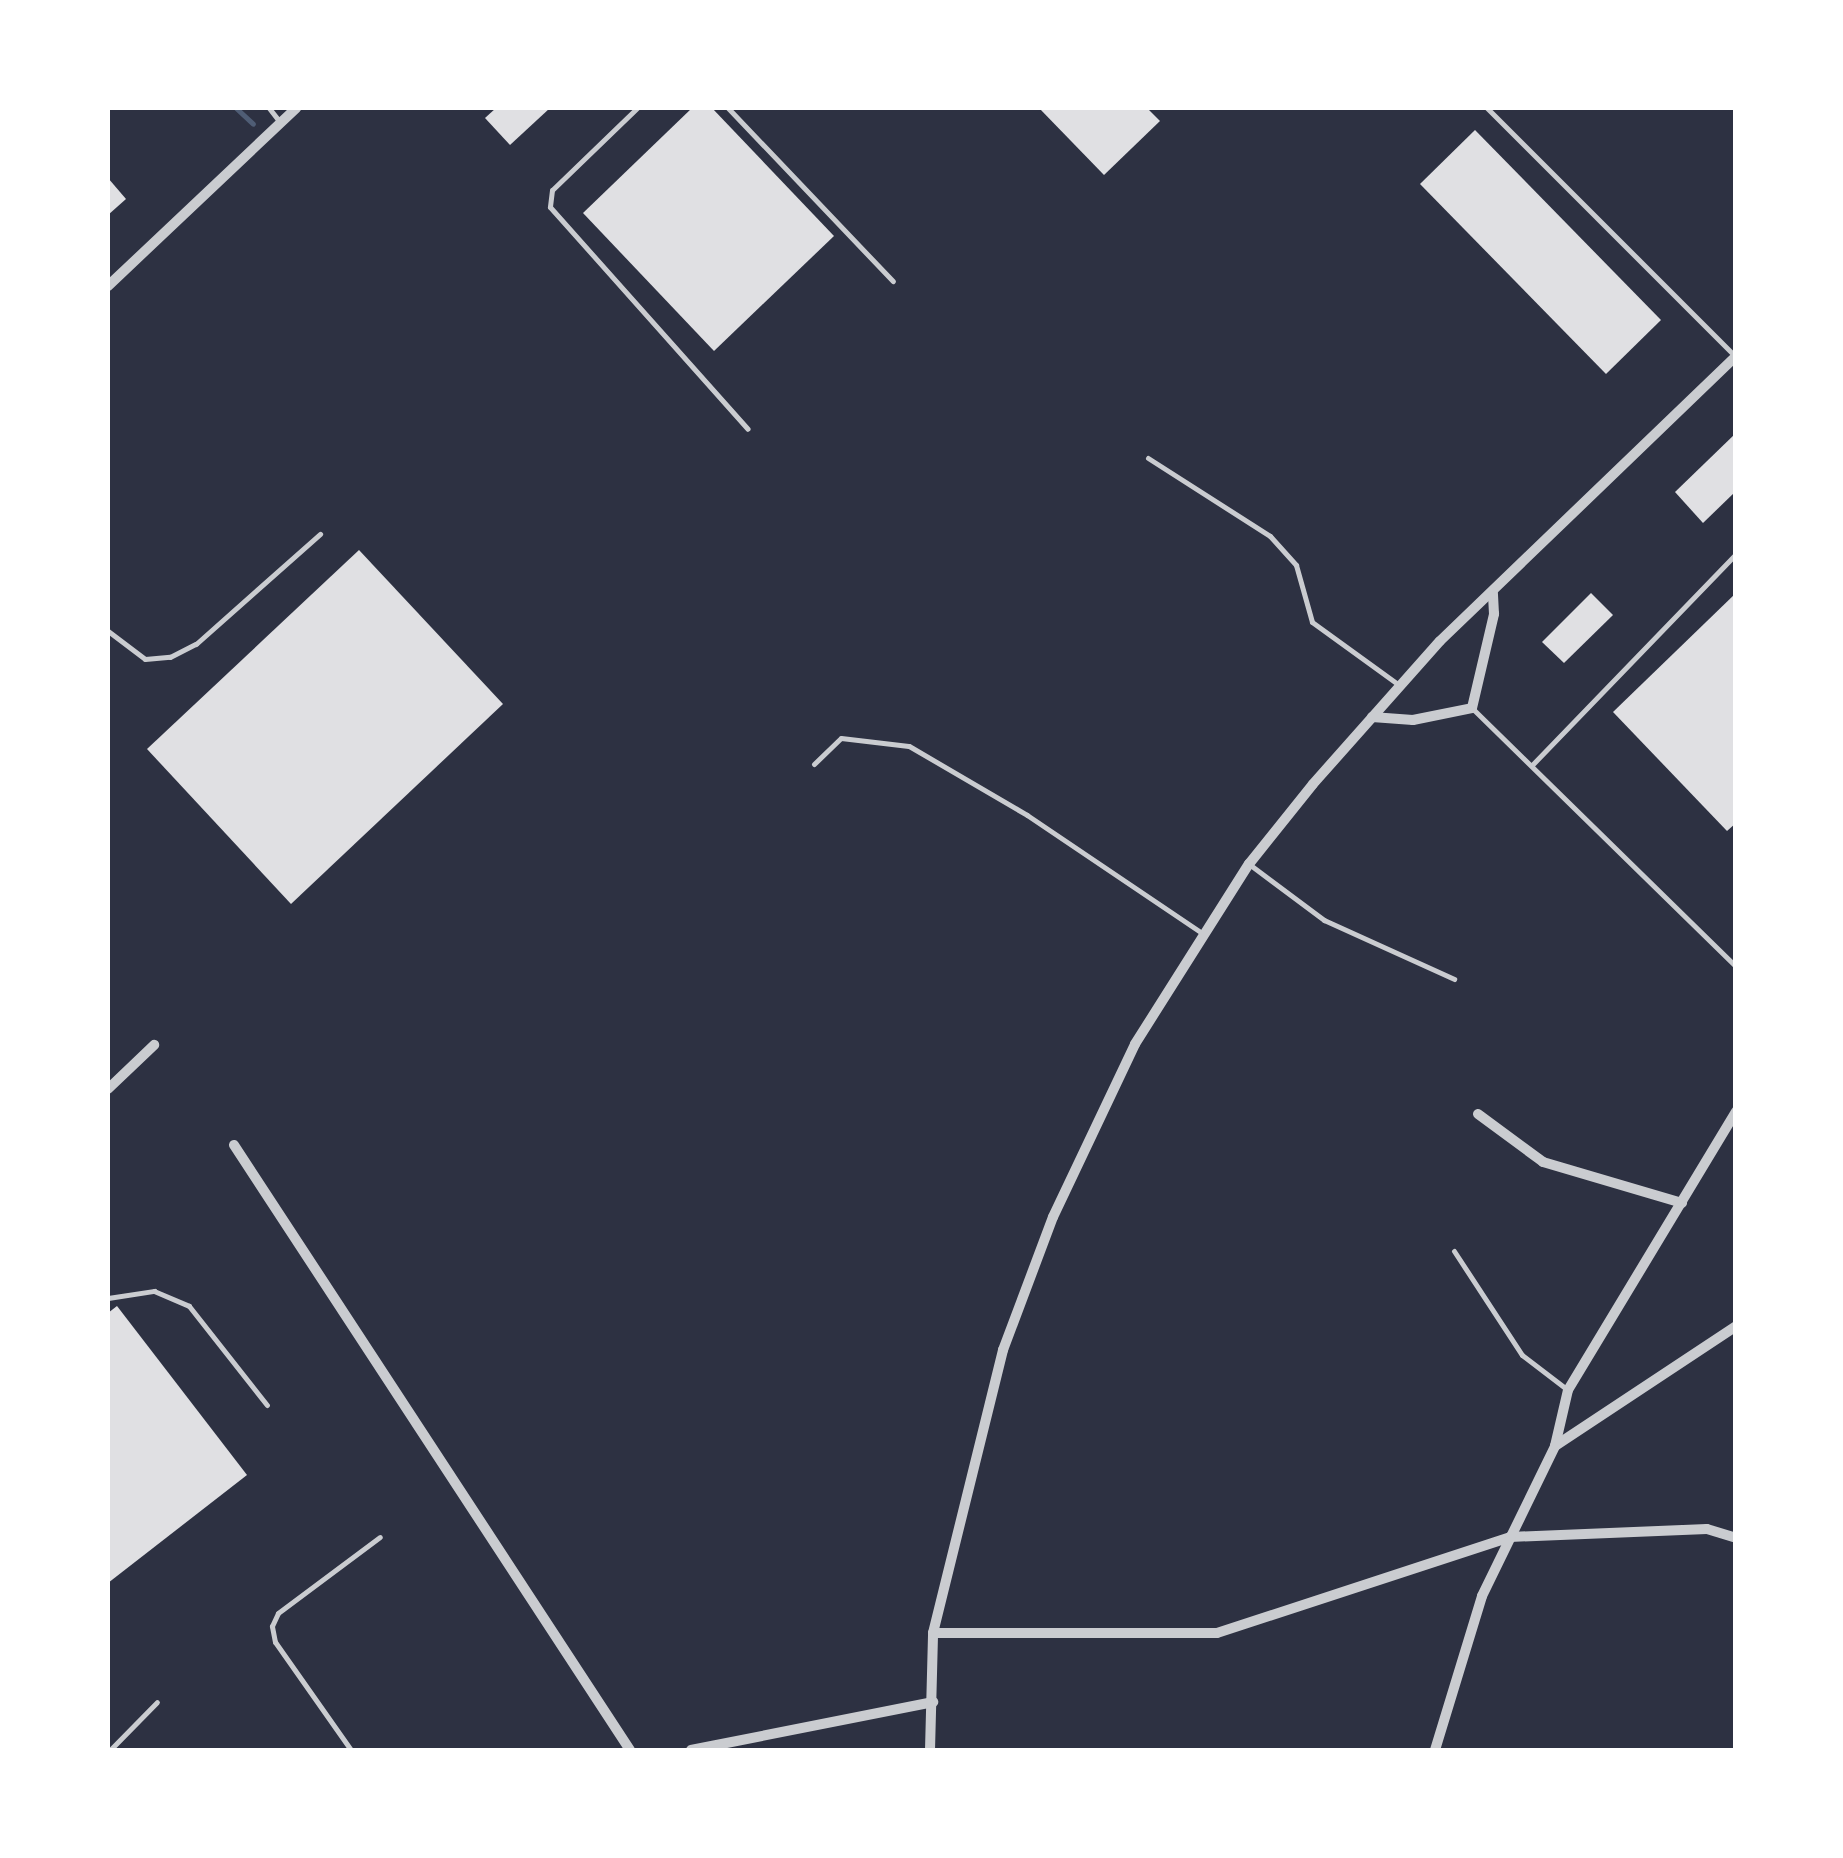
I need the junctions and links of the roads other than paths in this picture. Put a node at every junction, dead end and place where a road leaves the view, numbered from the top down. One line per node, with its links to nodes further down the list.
1 (269, 108): 6 (lane)
2 (296, 108): 6 (street)
3 (637, 108): 10 (lane)
4 (728, 108): 7 (lane)
5 (1487, 108): 9 (lane)
6 (281, 123): 8 (street)
7 (893, 282)
8 (108, 286)
9 (1736, 356): 14 (street)
10 (748, 429)
11 (1148, 458): 16 (lane)
12 (320, 534): 15 (lane)
13 (1736, 554): 20 (lane)
14 (1493, 593): 16 (street); 17 (street)
15 (108, 631)
16 (1402, 686): 18 (street)
17 (1472, 708): 18 (street); 20 (lane)
18 (1372, 717): 21 (street)
19 (814, 764): 22 (lane)
20 (1532, 765): 23 (lane)
21 (1249, 864): 22 (street); 24 (lane)
22 (1202, 933): 40 (street)
23 (1736, 967)
24 (1454, 979)
25 (154, 1045): 26 (street)
26 (108, 1088)
27 (1736, 1112): 30 (street)
28 (1478, 1114): 30 (street)
29 (234, 1145): 45 (street)
30 (1682, 1203): 34 (street)
31 (1454, 1251): 34 (lane)
32 (108, 1298): 35 (lane)
33 (1736, 1326): 36 (street)
34 (1568, 1390): 36 (street)
35 (267, 1405)
36 (1555, 1446): 38 (street)
37 (380, 1537): 44 (lane)
38 (1510, 1537): 39 (street); 40 (street); 48 (street)
39 (1736, 1538)
40 (934, 1633): 42 (street)
41 (157, 1702): 43 (lane)
42 (932, 1702): 46 (street); 47 (street)
43 (110, 1750)
44 (351, 1750)
45 (630, 1750)
46 (691, 1750)
47 (930, 1750)
48 (1435, 1750)

